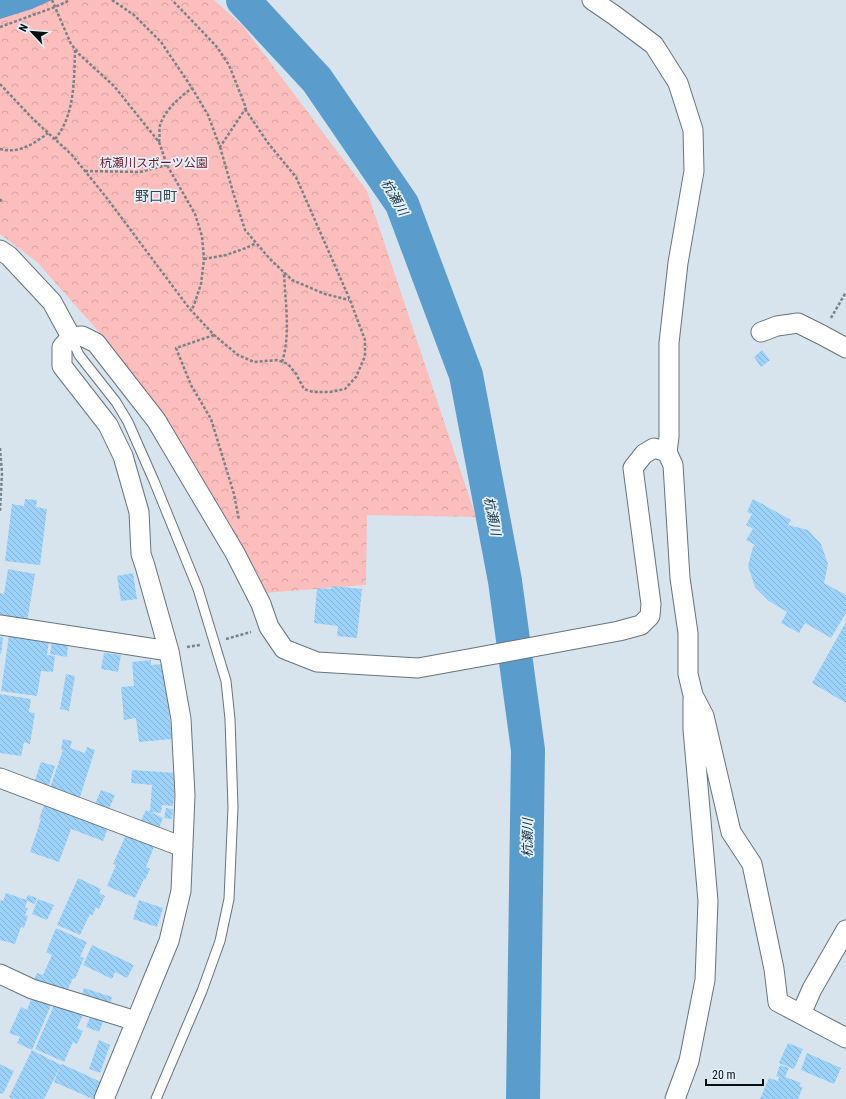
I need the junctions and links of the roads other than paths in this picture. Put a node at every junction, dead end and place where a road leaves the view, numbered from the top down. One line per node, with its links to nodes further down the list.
1 (592, 0): 6 (street)
2 (0, 250): 4 (street)
3 (761, 332): 5 (street)
4 (71, 336): 6 (street); 8 (street); 18 (lane)
5 (846, 348)
6 (667, 452): 9 (street)
7 (0, 625): 8 (street)
8 (169, 651): 11 (street)
9 (693, 695): 14 (street); 19 (street)
10 (0, 778): 11 (street)
11 (183, 847): 15 (street)
12 (846, 930): 14 (street)
13 (0, 974): 15 (street)
14 (801, 1014): 16 (street)
15 (136, 1021): 17 (street)
16 (846, 1038)
17 (104, 1099)
18 (156, 1099)
19 (675, 1099)

